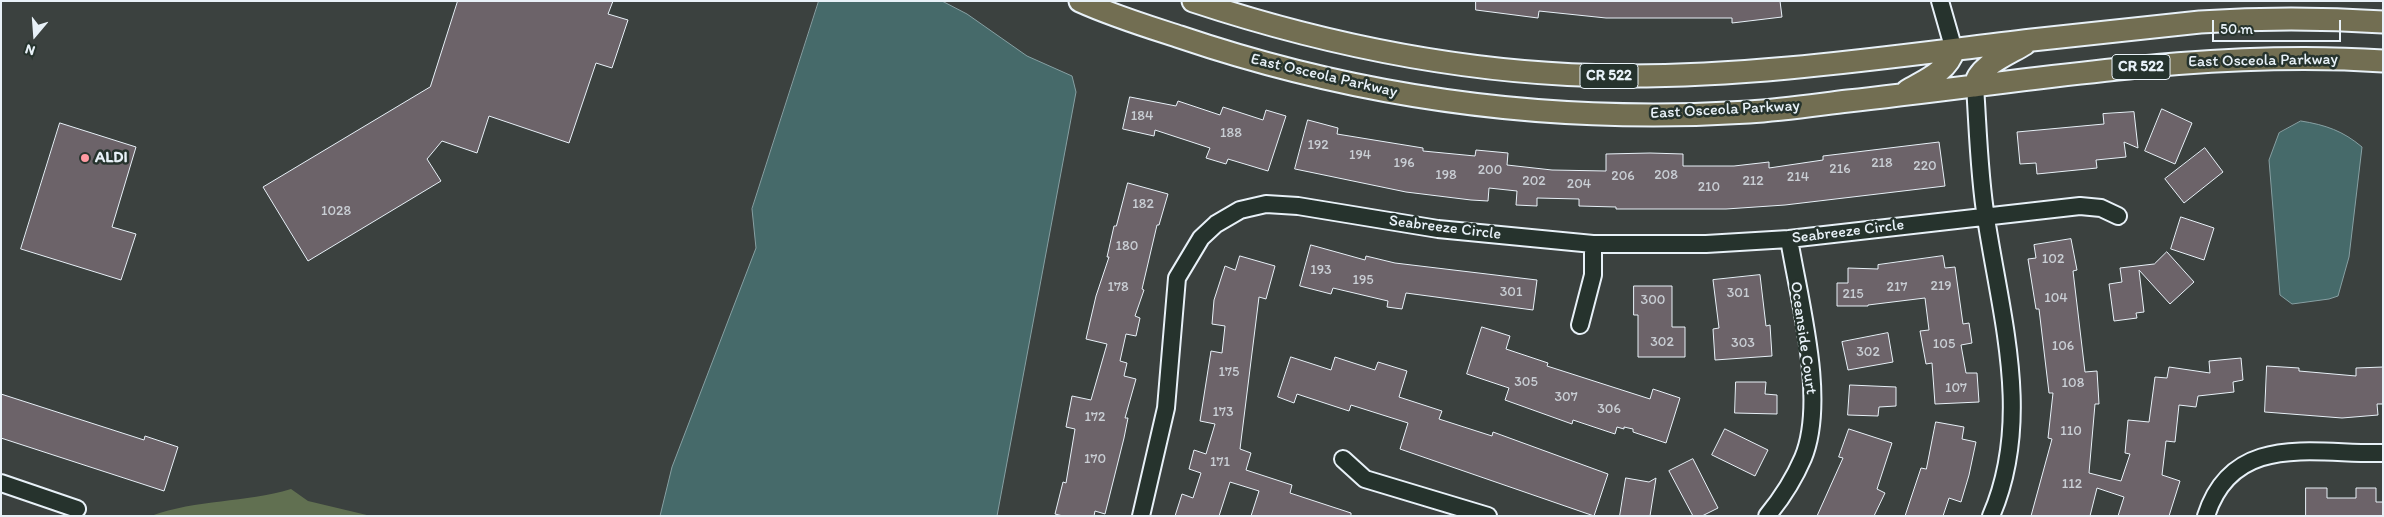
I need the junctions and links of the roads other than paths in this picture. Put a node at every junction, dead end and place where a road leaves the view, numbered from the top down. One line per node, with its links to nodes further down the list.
1 (1080, 1): 9 (main road, East Osceola Parkway / CR 522)
2 (1193, 1): 6 (main road, CR 522)
3 (1940, 1): 6 (street)
4 (2383, 22): 5 (main road, CR 522)
5 (2031, 40): 6 (main road, CR 522); 8 (main road)
6 (1954, 50): 9 (main road)
7 (2383, 61): 8 (main road, East Osceola Parkway / CR 522)
8 (1975, 86): 9 (main road, East Osceola Parkway / CR 522); 10 (street)
9 (1900, 96)
10 (1985, 216): 11 (street, Seabreeze Circle); 12 (street, Seabreeze Circle); 22 (street)
11 (2118, 216)
12 (1789, 239): 13 (street, Seabreeze Circle); 21 (street, Oceanside Court)
13 (1593, 244): 14 (street); 19 (street, Seabreeze Circle)
14 (1580, 325)
15 (2383, 453): 23 (street)
16 (1342, 459): 20 (street)
17 (1, 483): 18 (street)
18 (77, 509)
19 (1141, 516)
20 (1488, 516)
21 (1767, 516)
22 (1992, 516)
23 (2206, 516)

